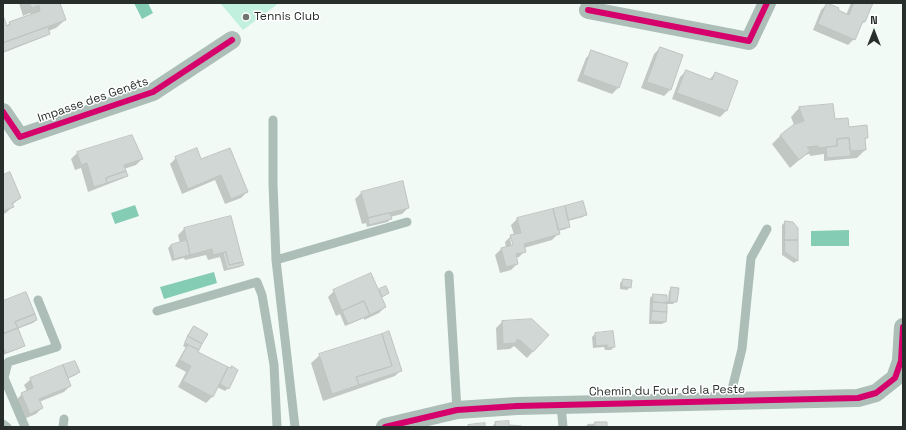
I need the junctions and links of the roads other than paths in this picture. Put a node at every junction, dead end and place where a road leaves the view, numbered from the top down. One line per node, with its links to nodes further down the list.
1 (767, 3): 2 (street)
2 (588, 10)
3 (232, 40): 4 (street, Impasse des Genêts)
4 (3, 112)
5 (273, 120): 8 (lane)
6 (407, 222): 8 (lane)
7 (766, 229): 14 (lane)
8 (276, 260): 21 (lane)
9 (449, 275): 16 (lane)
10 (38, 300): 19 (lane)
11 (157, 311): 20 (lane)
12 (903, 327): 13 (street, Chemin du Four de la Peste)
13 (899, 379): 14 (street, Chemin du Four de la Peste)
14 (730, 401): 15 (street, Chemin du Four de la Peste)
15 (561, 405): 16 (street, Chemin du Four de la Peste); 23 (lane)
16 (457, 410): 22 (street, Chemin du Four de la Peste)
17 (3, 424): 18 (lane)
18 (8, 427)
19 (25, 427)
20 (277, 427)
21 (295, 427)
22 (384, 427)
23 (563, 427)

